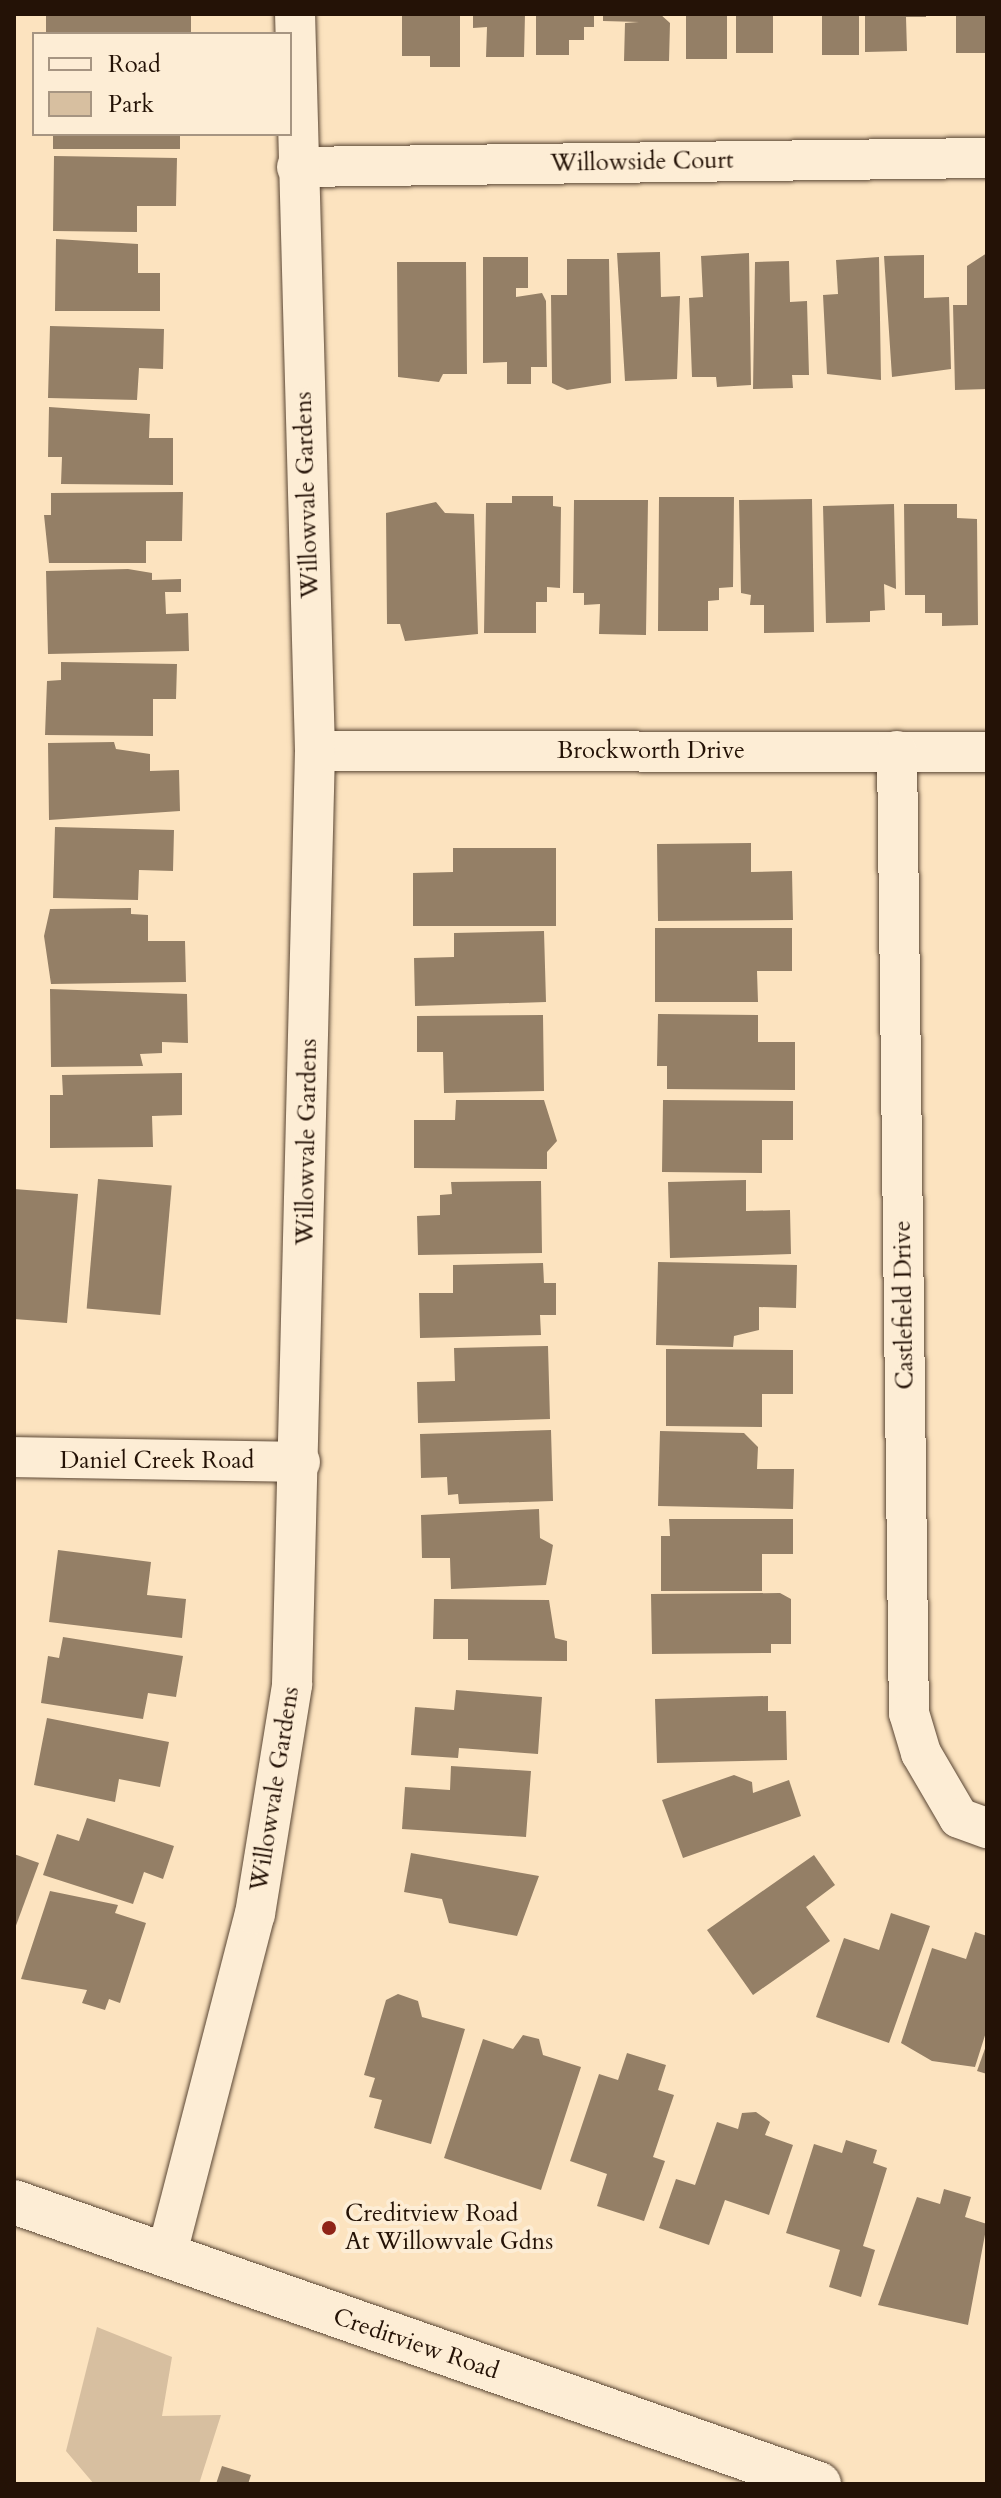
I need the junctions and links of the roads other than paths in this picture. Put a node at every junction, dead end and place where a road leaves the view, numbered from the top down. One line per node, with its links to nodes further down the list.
1 (295, 14): 3 (street, Willowvale Gardens)
2 (987, 158): 3 (street, Willowside Court)
3 (297, 167): 4 (street, Willowvale Gardens)
4 (315, 751): 5 (street, Brockworth Drive); 8 (street, Willowvale Gardens)
5 (897, 751): 6 (street, Brockworth Drive); 9 (street, Castlefield Drive)
6 (987, 752)
7 (14, 1457): 8 (street, Daniel Creek Road)
8 (300, 1462): 11 (street, Willowvale Gardens)
9 (987, 1828)
10 (14, 2202): 11 (main road, Creditview Road)
11 (166, 2257): 12 (main road, Creditview Road)
12 (819, 2484)

